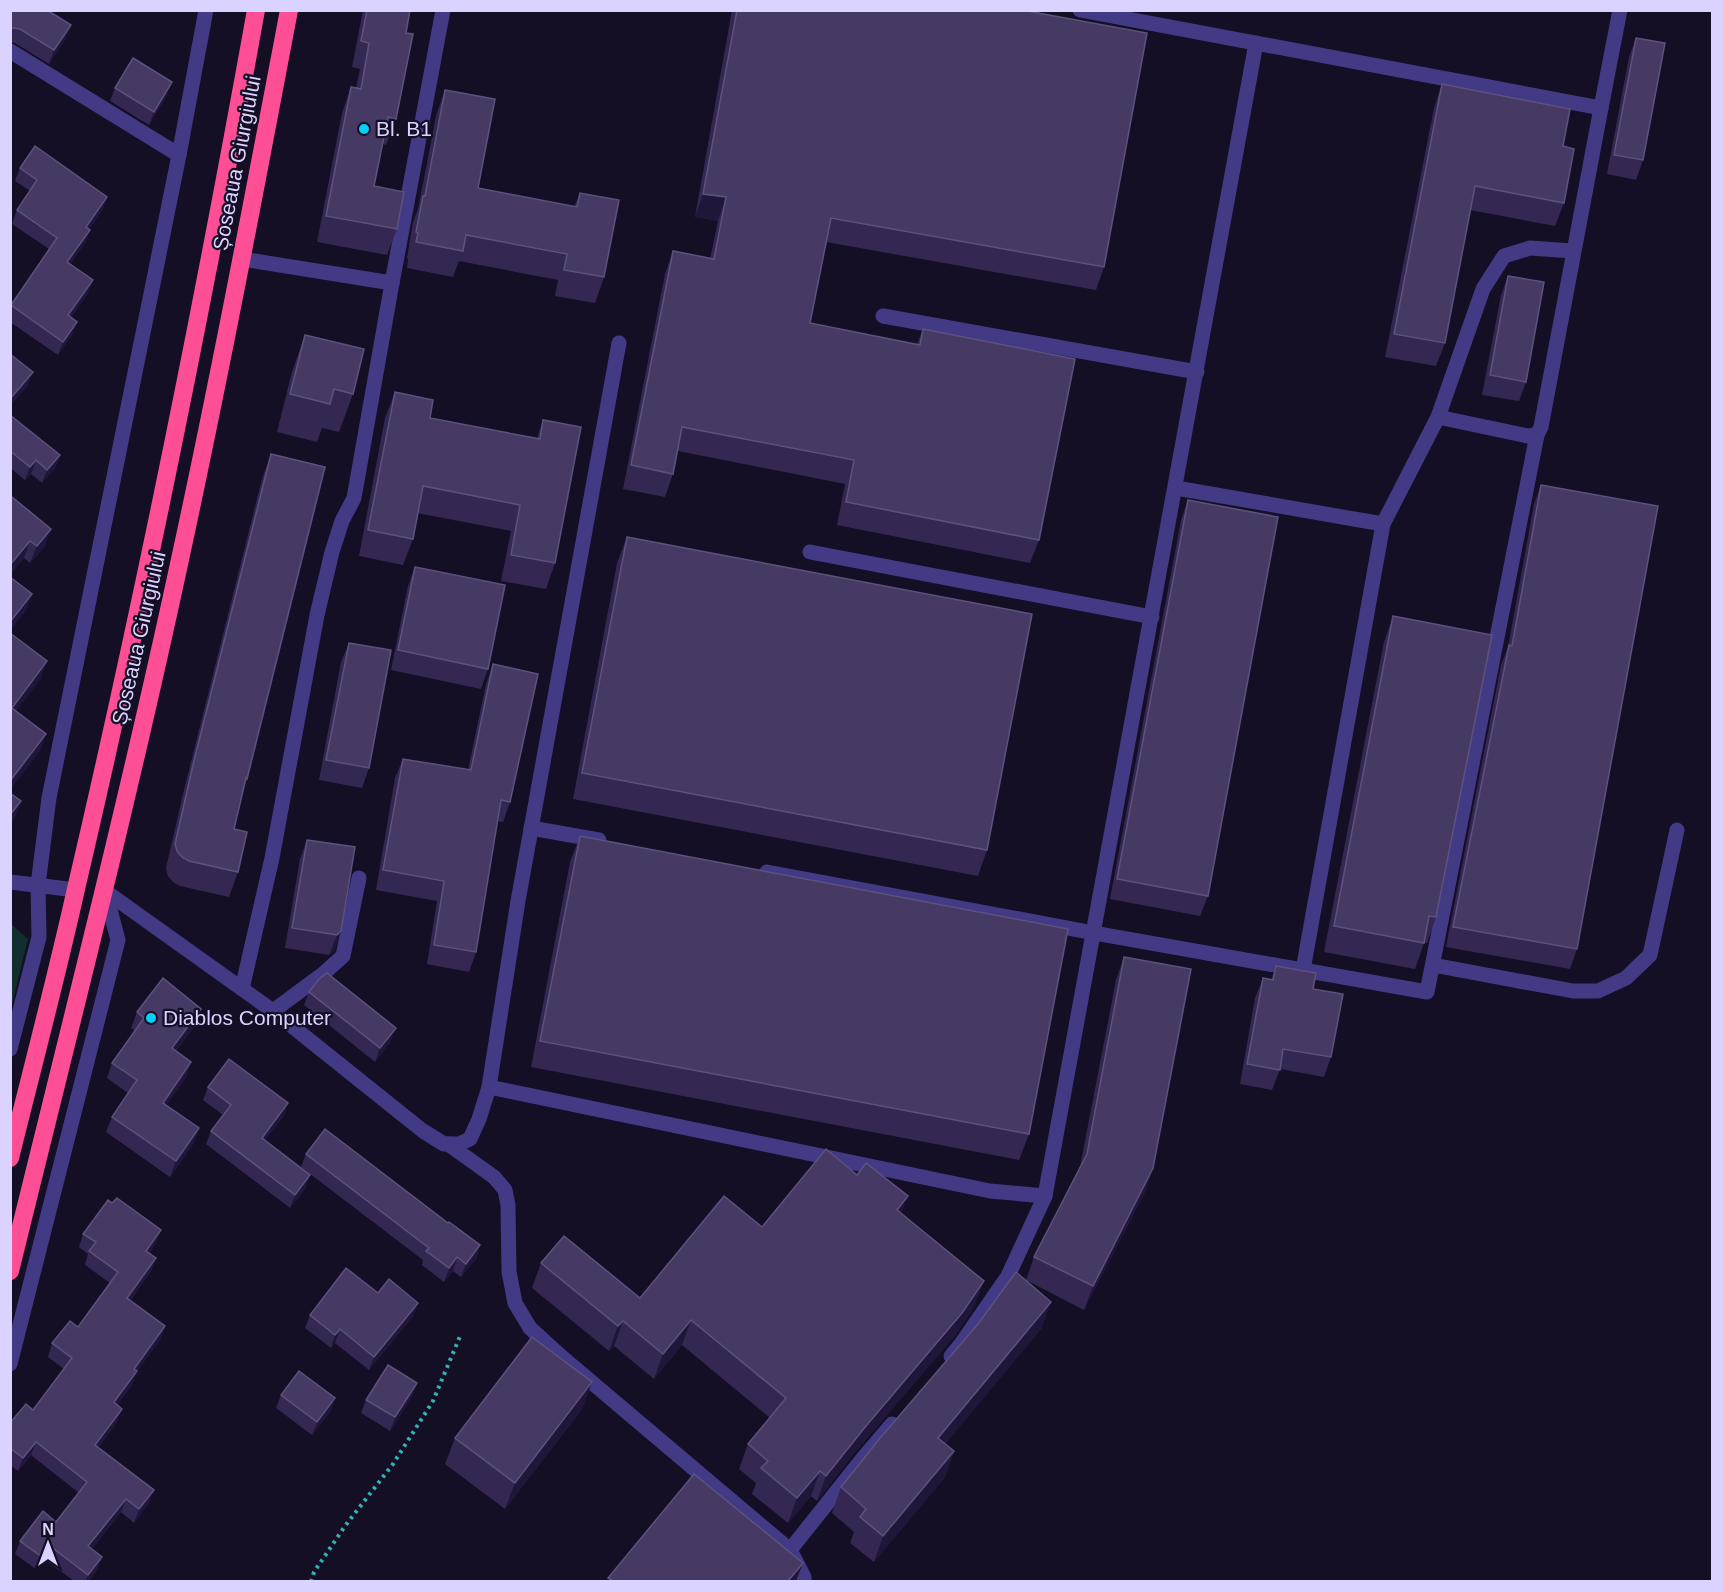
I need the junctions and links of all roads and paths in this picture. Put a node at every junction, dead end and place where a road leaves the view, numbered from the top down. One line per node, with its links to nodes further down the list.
1 (206, 10): 10 (street)
2 (256, 10): 30 (highway, Șoseaua Giurgiului)
3 (289, 10): 12 (highway, Șoseaua Giurgiului)
4 (443, 10): 13 (street)
5 (1080, 10): 7 (street)
6 (1620, 10): 9 (street)
7 (1256, 43): 9 (street); 16 (street)
8 (10, 51): 10 (street)
9 (1601, 108): 11 (street)
10 (178, 154): 29 (street)
11 (1573, 251): 17 (street); 18 (street)
12 (242, 259): 13 (street); 31 (highway, Șoseaua Giurgiului)
13 (392, 283): 35 (street)
14 (883, 316): 16 (street)
15 (619, 343): 23 (street)
16 (1197, 372): 19 (street)
17 (1438, 417): 18 (street); 20 (street)
18 (1538, 435): 33 (street)
19 (1176, 488): 20 (street); 22 (street)
20 (1383, 524): 34 (street)
21 (810, 552): 22 (street)
22 (1152, 617): 32 (street)
23 (531, 828): 25 (street); 38 (street)
24 (1677, 830): 33 (street)
25 (613, 843)
26 (754, 869): 32 (street)
27 (359, 878): 36 (street)
28 (10, 882): 29 (street)
29 (38, 885): 30 (street); 37 (street)
30 (76, 890): 40 (highway, Șoseaua Giurgiului)
31 (105, 891): 35 (street); 42 (highway, Șoseaua Giurgiului); 44 (street)
32 (1094, 933): 34 (street); 41 (street)
33 (1432, 965): 34 (street)
34 (1303, 970)
35 (242, 989): 36 (street)
36 (273, 1011): 39 (street)
37 (10, 1050)
38 (489, 1087): 39 (street); 41 (street)
39 (448, 1144): 47 (street)
40 (10, 1158)
41 (1045, 1196): 45 (street)
42 (10, 1270)
43 (461, 1334): 48 (path)
44 (10, 1364)
45 (939, 1370)
46 (901, 1414): 47 (street)
47 (790, 1550): 49 (street)
48 (311, 1581)
49 (804, 1581)

